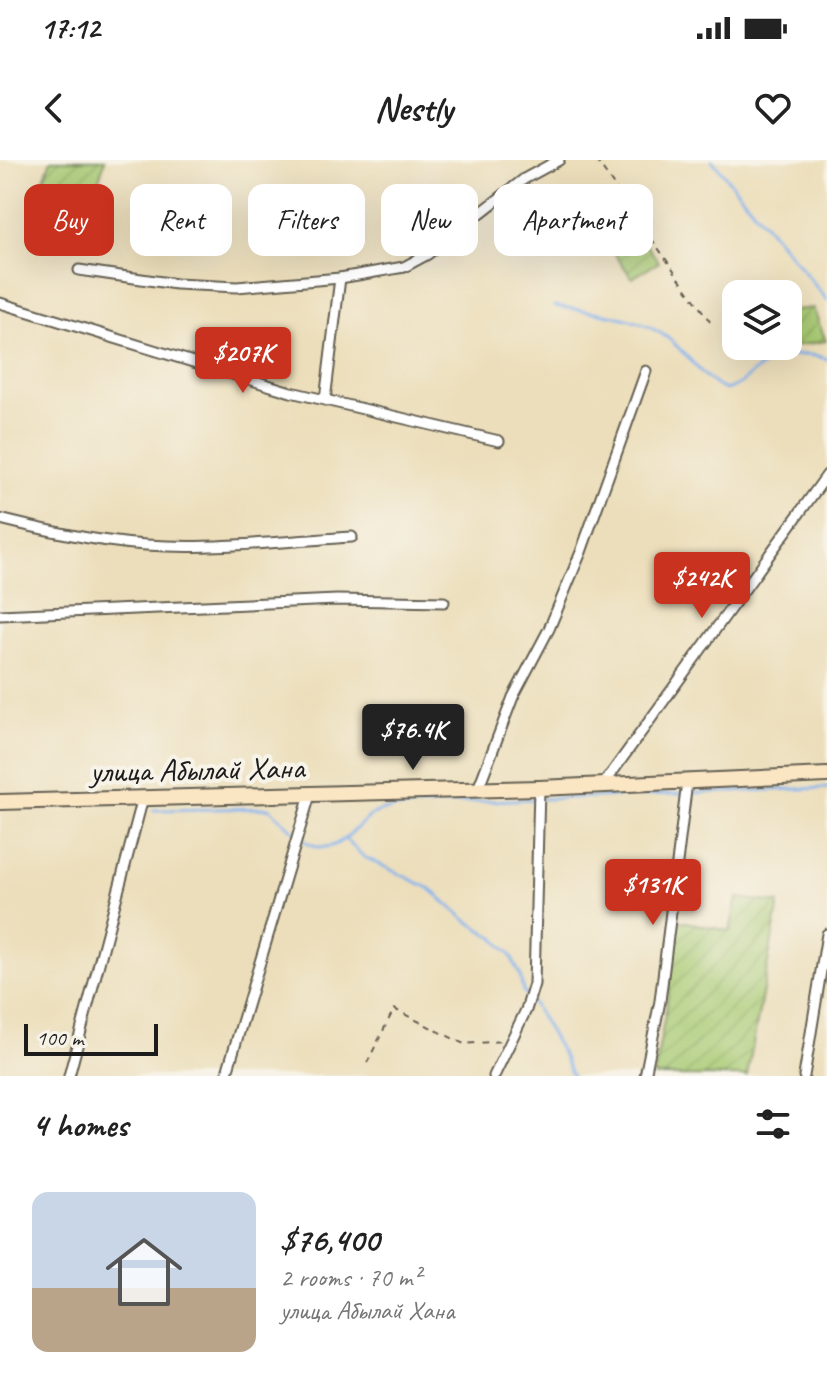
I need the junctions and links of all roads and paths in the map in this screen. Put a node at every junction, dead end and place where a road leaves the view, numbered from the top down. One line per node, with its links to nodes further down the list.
1 (559, 160): 4 (street)
2 (596, 160): 6 (path)
3 (79, 270): 4 (street)
4 (340, 278): 8 (street)
5 (0, 303): 8 (street)
6 (713, 326)
7 (646, 371): 19 (street)
8 (325, 400): 9 (street)
9 (499, 441)
10 (827, 475): 17 (street)
11 (0, 519): 12 (street)
12 (352, 537)
13 (444, 602): 14 (street)
14 (0, 615)
15 (827, 775): 16 (main road, улица Абылай Хана)
16 (687, 782): 17 (main road, улица Абылай Хана); 29 (street)
17 (603, 785): 18 (main road, улица Абылай Хана)
18 (539, 788): 19 (main road, улица Абылай Хана); 24 (street)
19 (478, 789): 20 (main road, улица Абылай Хана)
20 (310, 795): 21 (main road, улица Абылай Хана); 27 (street)
21 (143, 798): 22 (main road, улица Абылай Хана); 26 (street)
22 (0, 802)
23 (827, 934): 30 (street)
24 (511, 1040): 25 (path); 28 (street)
25 (367, 1063)
26 (69, 1076)
27 (226, 1076)
28 (494, 1076)
29 (645, 1076)
30 (804, 1076)

